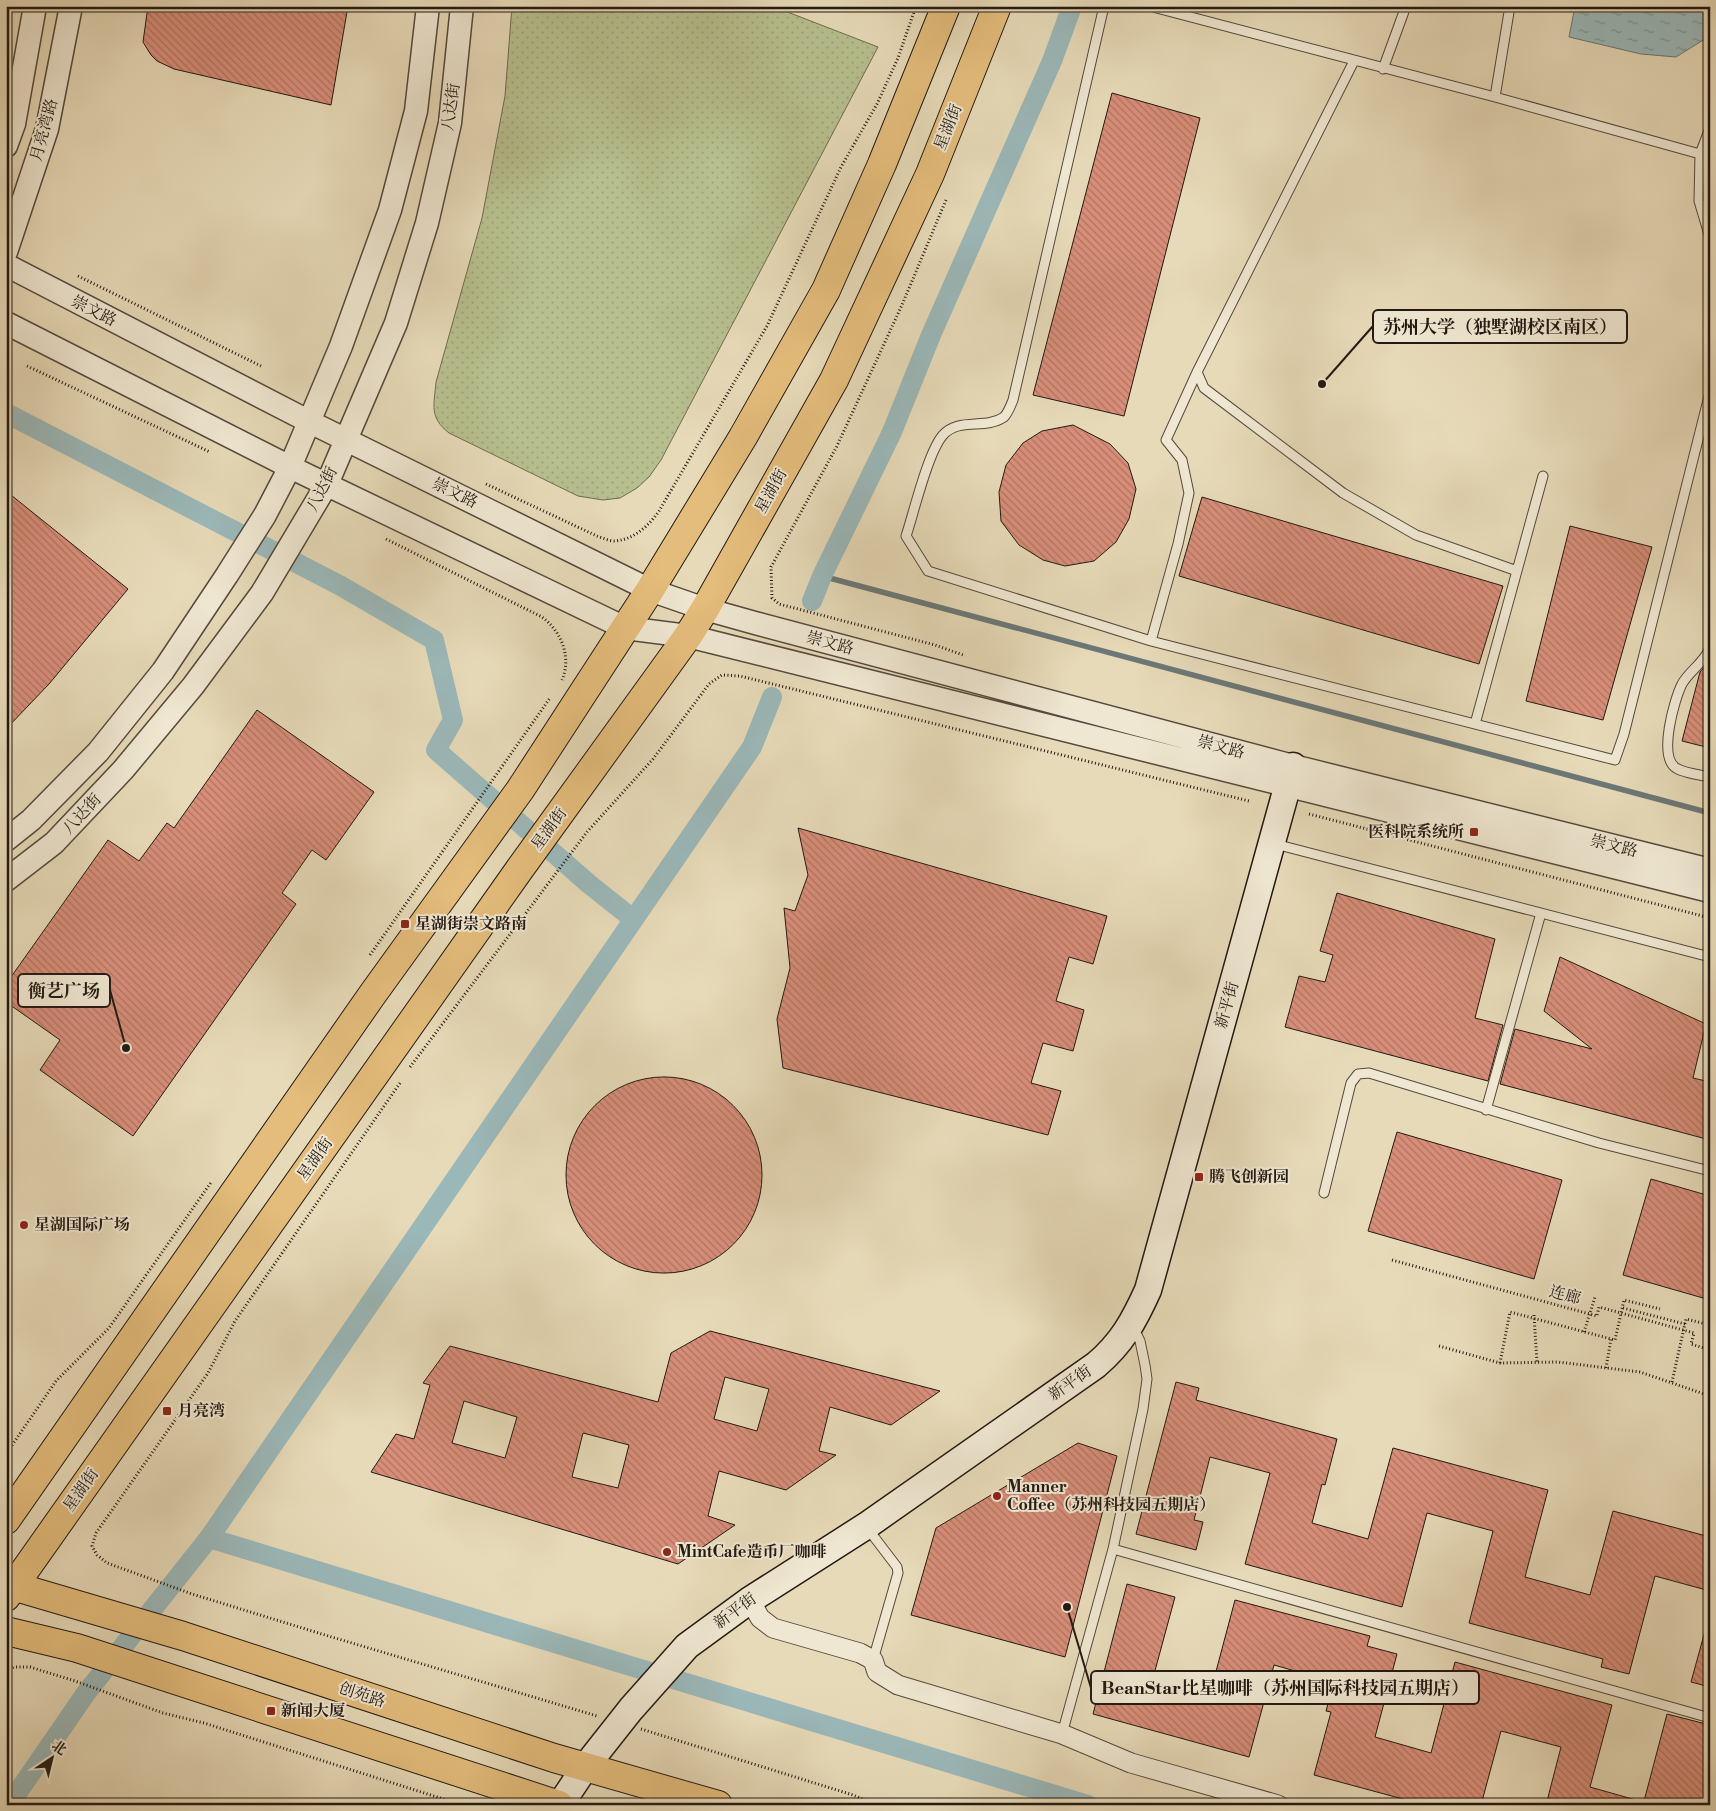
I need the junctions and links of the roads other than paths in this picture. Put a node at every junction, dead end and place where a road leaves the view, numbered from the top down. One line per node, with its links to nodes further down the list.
1 (35, 6): 15 (street, 月亮湾路)
2 (71, 6): 18 (street, 月亮湾路)
3 (428, 6): 23 (street, 八达街)
4 (462, 6): 24 (street, 八达街)
5 (946, 6): 29 (main road)
6 (997, 6): 30 (main road, 星湖街)
7 (1104, 6): 33 (lane)
8 (1149, 6): 11 (lane)
9 (1406, 6): 12 (lane)
10 (1510, 6): 13 (lane)
11 (1354, 61): 12 (lane); 21 (lane)
12 (1383, 69): 13 (lane)
13 (1494, 96): 16 (lane)
14 (1710, 128): 16 (lane)
15 (6, 146)
16 (1700, 154): 17 (lane)
17 (1710, 238)
18 (6, 252)
19 (6, 265): 23 (street, 崇文路)
20 (6, 323): 25 (street, 崇文路)
21 (1197, 372): 28 (lane); 33 (lane)
22 (1710, 392): 35 (lane)
23 (310, 422): 24 (street, 崇文路); 25 (street, 八达街)
24 (346, 439): 27 (street, 八达街); 29 (street, 崇文路)
25 (290, 467): 27 (street, 崇文路); 38 (street, 八达街)
26 (1543, 476): 28 (lane)
27 (327, 484): 31 (street, 崇文路); 41 (street, 八达街)
28 (1517, 571): 35 (lane)
29 (650, 590): 30 (street, 崇文路); 31 (main road)
30 (705, 609): 32 (main road, 星湖街); 36 (street, 崇文路)
31 (625, 628): 32 (street, 崇文路); 49 (main road)
32 (688, 636): 36 (street, 崇文路); 52 (main road, 星湖街)
33 (1151, 641): 35 (lane)
34 (1710, 648): 37 (lane)
35 (1475, 724)
36 (1290, 775): 39 (main road, 新平街); 40 (street, 崇文路); 42 (street, 崇文路)
37 (1710, 777)
38 (6, 840)
39 (1272, 843): 43 (lane); 48 (main road, 新平街)
40 (1710, 870)
41 (6, 880)
42 (1710, 891)
43 (1541, 913): 44 (lane); 45 (lane)
44 (1710, 957)
45 (1486, 1110): 46 (lane); 47 (lane)
46 (1710, 1171)
47 (1324, 1193)
48 (1131, 1324): 50 (main road, 新平街); 51 (lane)
49 (6, 1520)
50 (866, 1526): 53 (main road, 新平街); 55 (lane)
51 (1113, 1549): 56 (lane); 57 (lane)
52 (9, 1589): 58 (main road, 创苑路)
53 (750, 1600): 55 (street); 58 (main road, 新平街)
54 (6, 1631): 59 (main road)
55 (873, 1660): 57 (street)
56 (1710, 1718)
57 (1062, 1734): 61 (street)
58 (586, 1766): 59 (main road, 新平街); 60 (main road, 创苑路)
59 (559, 1805)
60 (718, 1805)
61 (1278, 1805)

